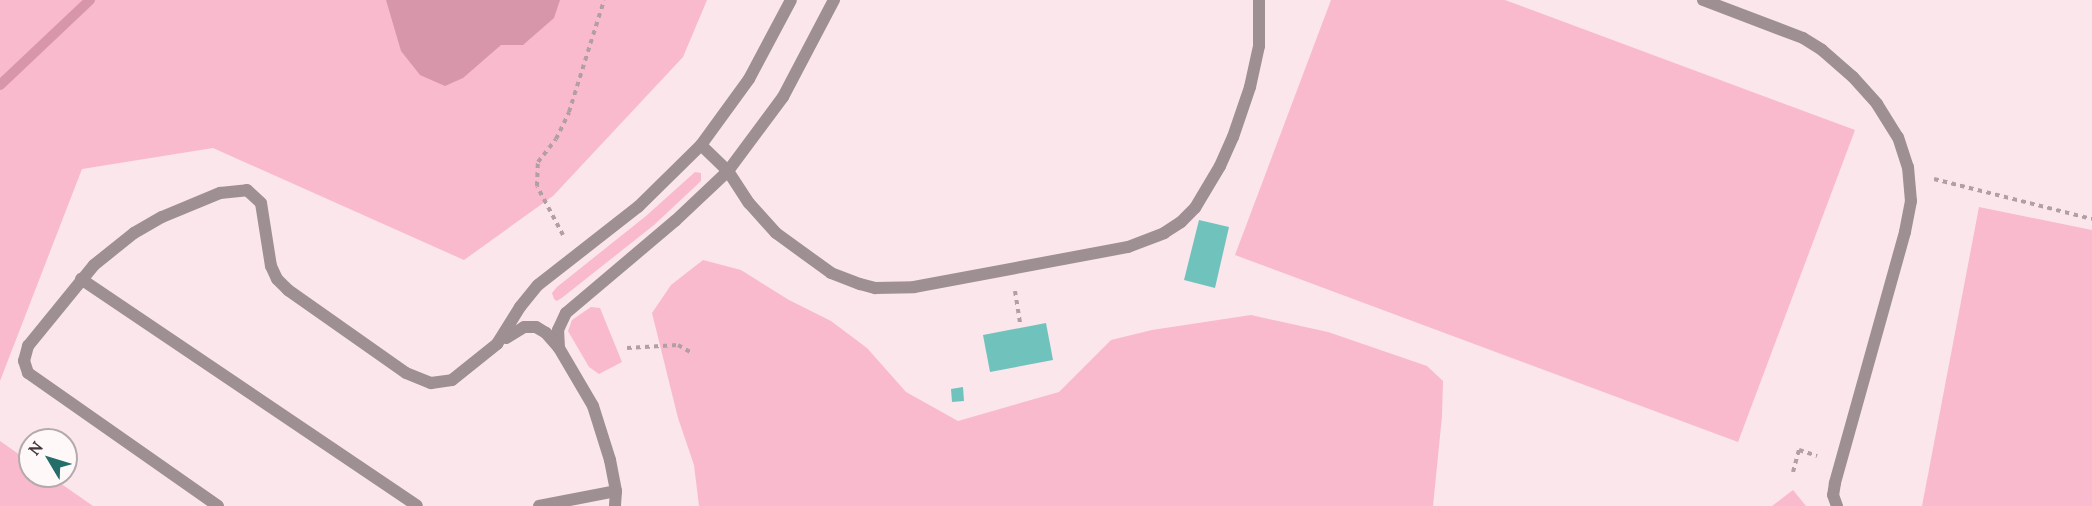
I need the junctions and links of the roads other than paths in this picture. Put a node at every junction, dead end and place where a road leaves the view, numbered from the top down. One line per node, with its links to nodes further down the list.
1 (791, 0): 5 (lane)
2 (834, 0): 6 (lane)
3 (1259, 0): 6 (lane)
4 (1703, 0): 15 (lane)
5 (700, 145): 6 (lane); 8 (lane)
6 (728, 171): 9 (lane)
7 (81, 279): 8 (lane); 11 (lane); 12 (lane)
8 (497, 344): 9 (lane)
9 (559, 348): 10 (lane)
10 (616, 491): 13 (lane); 14 (lane)
11 (218, 506)
12 (417, 506)
13 (539, 506)
14 (615, 506)
15 (1837, 506)

